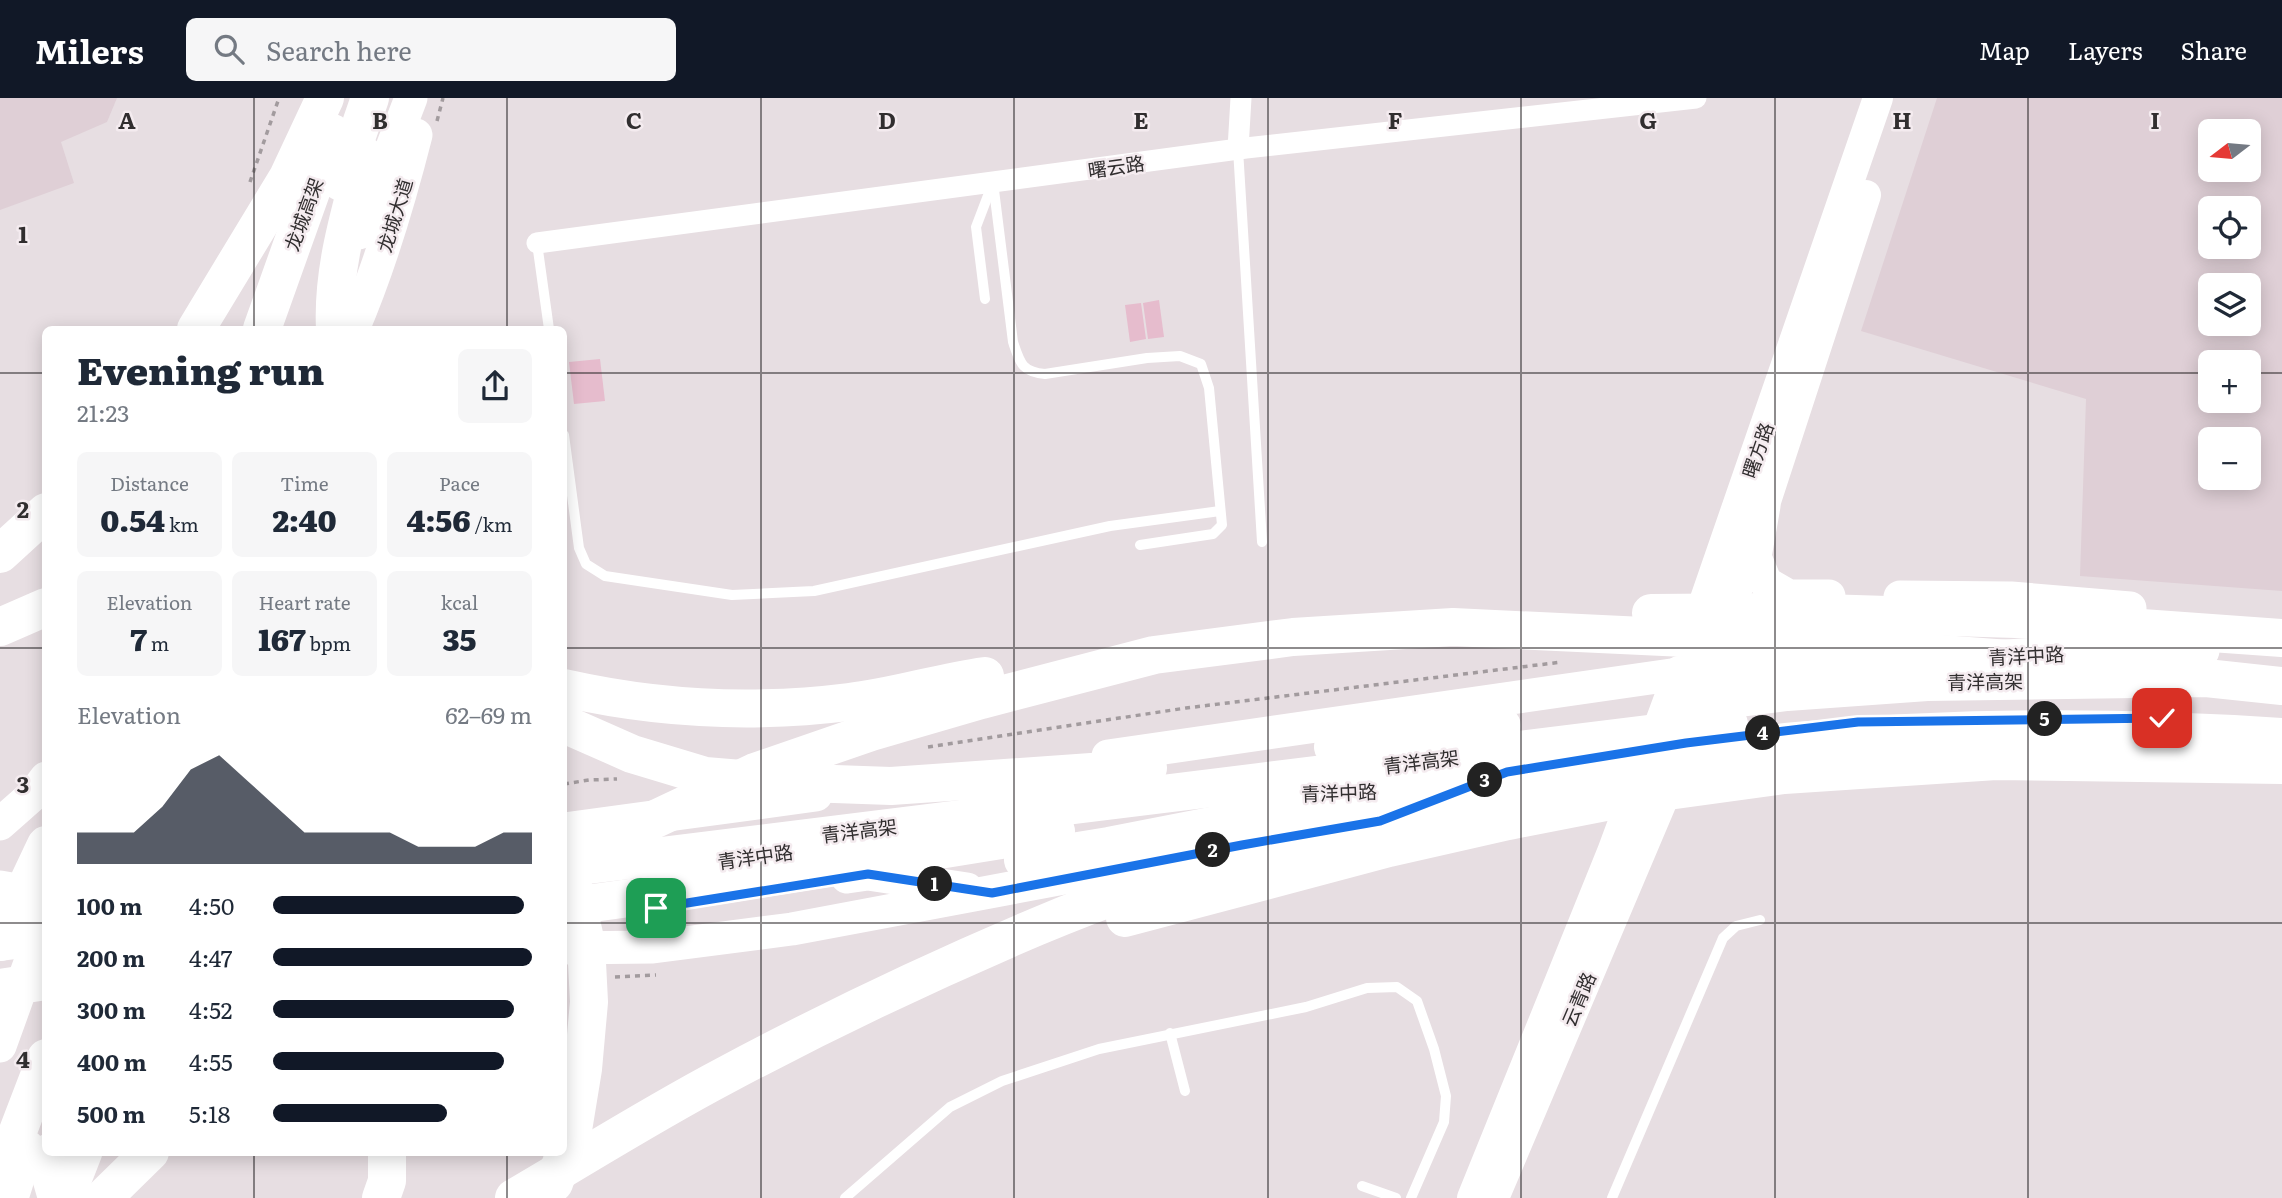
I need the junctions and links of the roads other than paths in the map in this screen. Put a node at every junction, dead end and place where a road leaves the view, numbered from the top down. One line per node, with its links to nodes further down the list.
1 (318, 98): 18 (main road)
2 (325, 98): 17 (highway)
3 (344, 98): 19 (highway, 龙城高架)
4 (370, 98): 20 (highway, 龙城高架)
5 (381, 98): 22 (highway)
6 (411, 98): 21 (main road)
7 (426, 98): 23 (main road, 龙城大道)
8 (1241, 98): 13 (street)
9 (1696, 98): 12 (street, 曙云路)
10 (1878, 98): 41 (street, 曙方路)
11 (1899, 98): 26 (street, 曙方路)
12 (1609, 103): 13 (street, 曙云路)
13 (1238, 149): 14 (street, 曙云路); 29 (lane)
14 (993, 182): 15 (street, 曙云路); 16 (lane); 27 (lane)
15 (537, 243): 24 (lane)
16 (985, 299)
17 (198, 326)
18 (246, 326)
19 (263, 326)
20 (291, 326)
21 (320, 326)
22 (335, 326)
23 (354, 326)
24 (549, 326)
25 (567, 478): 27 (lane)
26 (1764, 506): 32 (main road); 40 (street, 曙方路)
27 (1220, 511): 30 (lane)
28 (42, 516): 31 (highway)
29 (1262, 542)
30 (1140, 545)
31 (0, 554)
32 (2011, 598): 34 (main road); 40 (main road)
33 (42, 609): 35 (highway)
34 (2282, 621)
35 (0, 627)
36 (1453, 627): 37 (highway); 38 (highway); 42 (highway)
37 (2282, 638)
38 (1154, 655): 44 (highway); 63 (highway)
39 (2282, 655): 40 (main road, 青洋中路)
40 (1713, 669): 41 (main road, 青洋中路); 53 (street, 曙方路)
41 (1678, 674): 53 (street, 曙方路); 56 (main road, 青洋中路)
42 (2206, 678): 43 (highway, 青洋高架); 52 (highway, 青洋高架)
43 (2282, 686)
44 (567, 689)
45 (2282, 718): 49 (highway, 青洋高架)
46 (567, 725): 52 (highway)
47 (2282, 728): 53 (main road, 青洋中路)
48 (2282, 737): 82 (highway)
49 (1554, 745): 64 (highway, 青洋高架); 72 (highway)
50 (2282, 757): 53 (main road)
51 (2282, 766): 53 (main road); 82 (highway)
52 (1148, 768): 61 (highway, 青洋高架)
53 (1657, 774): 55 (main road, 青洋中路); 55 (main road); 98 (street, 云青路)
54 (42, 783): 59 (main road)
55 (1509, 786): 57 (main road, 青洋中路)
56 (752, 804): 58 (main road); 60 (main road, 青洋中路)
57 (1390, 806): 66 (main road, 青洋中路); 68 (main road); 77 (highway)
58 (567, 808)
59 (0, 824)
60 (567, 829)
61 (567, 845)
62 (42, 853): 80 (highway)
63 (567, 863)
64 (567, 864)
65 (567, 871): 89 (highway)
66 (567, 883)
67 (0, 887): 69 (main road)
68 (992, 893): 73 (main road); 81 (main road)
69 (42, 895)
70 (42, 897): 71 (main road)
71 (0, 903)
72 (567, 907)
73 (567, 907)
74 (42, 912): 75 (highway)
75 (0, 917)
76 (1760, 920): 110 (lane)
77 (567, 926)
78 (42, 929): 83 (main road)
79 (42, 937): 80 (highway)
80 (0, 942)
81 (567, 948)
82 (940, 970): 105 (highway)
83 (22, 986): 85 (main road)
84 (1170, 1033): 87 (lane); 107 (lane); 109 (lane)
85 (0, 1046)
86 (42, 1068): 96 (highway)
87 (1185, 1091)
88 (42, 1102): 99 (main road)
89 (567, 1146)
90 (52, 1156): 100 (main road)
91 (52, 1156): 101 (highway)
92 (84, 1156): 102 (main road)
93 (146, 1156): 103 (highway)
94 (387, 1156): 104 (highway)
95 (563, 1156): 106 (highway)
96 (0, 1178)
97 (1362, 1186): 108 (lane)
98 (1493, 1195)
99 (12, 1198)
100 (38, 1198)
101 (57, 1198)
102 (68, 1198)
103 (103, 1198)
104 (381, 1198)
105 (514, 1198)
106 (548, 1198)
107 (845, 1198)
108 (1396, 1198)
109 (1410, 1198)
110 (1612, 1198)

